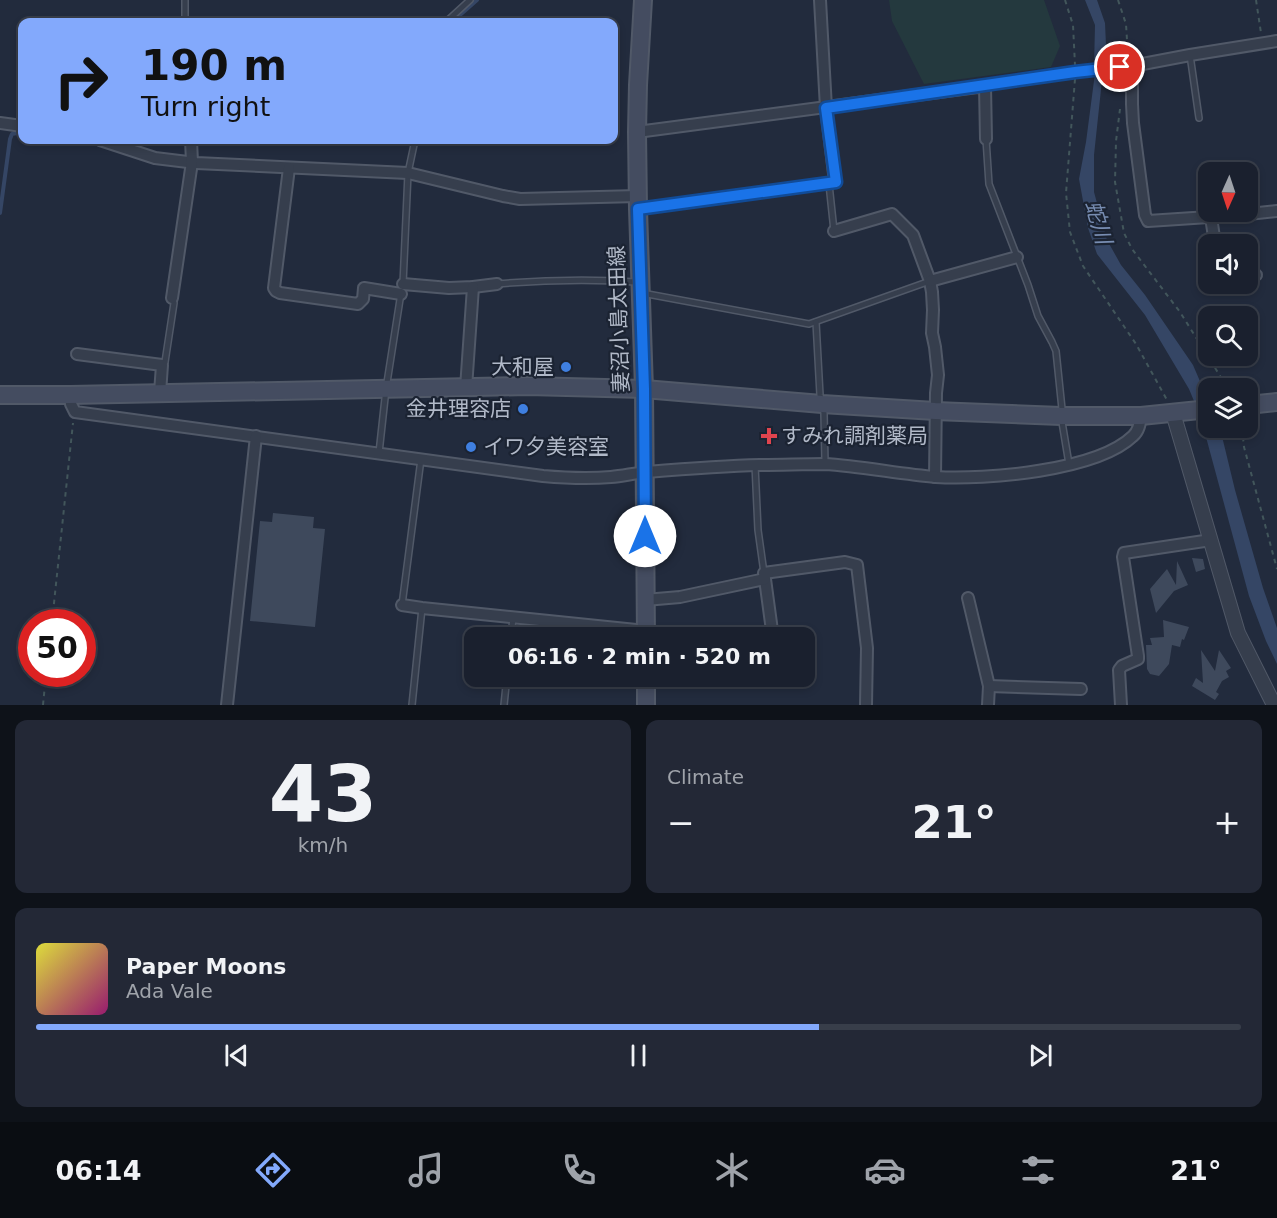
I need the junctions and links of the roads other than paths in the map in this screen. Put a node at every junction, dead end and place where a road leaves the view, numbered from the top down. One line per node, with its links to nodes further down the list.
1 (185, 0): 5 (lane)
2 (470, 0): 6 (lane)
3 (643, 0): 15 (main road, 妻沼小島太田線)
4 (820, 0): 11 (street)
5 (185, 18)
6 (450, 18)
7 (1277, 41): 8 (street)
8 (1190, 55): 9 (street); 12 (lane)
9 (1126, 66): 10 (lane); 27 (street)
10 (985, 86): 11 (street); 16 (street)
11 (826, 108): 15 (street); 23 (street)
12 (1199, 118)
13 (0, 123): 14 (street)
14 (18, 125)
15 (637, 132): 24 (main road, 妻沼小島太田線)
16 (986, 140): 29 (lane)
17 (112, 144): 20 (street)
18 (191, 144): 20 (street)
19 (414, 144): 22 (lane)
20 (192, 162): 21 (street); 35 (street)
21 (289, 168): 22 (street); 34 (street)
22 (408, 173): 24 (street); 34 (lane)
23 (832, 183): 24 (lane); 28 (lane)
24 (638, 203): 33 (main road, 妻沼小島太田線)
25 (1277, 211): 26 (street)
26 (1258, 213)
27 (1198, 218)
28 (834, 231): 30 (street)
29 (1017, 257): 30 (street); 51 (lane)
30 (930, 280): 36 (lane); 50 (street)
31 (497, 284): 32 (street); 33 (lane)
32 (473, 287): 34 (street); 39 (street)
33 (641, 288): 36 (lane); 41 (main road, 妻沼小島太田線)
34 (402, 289): 40 (lane)
35 (172, 298): 38 (lane)
36 (816, 321): 46 (lane)
37 (77, 354): 38 (street)
38 (162, 366): 42 (street)
39 (466, 388): 40 (main road); 41 (main road)
40 (386, 389): 42 (main road); 54 (lane)
41 (644, 389): 46 (main road); 59 (main road, 妻沼小島太田線)
42 (160, 393): 44 (main road)
43 (0, 395): 44 (main road)
44 (70, 395): 53 (street)
45 (1277, 402): 47 (main road)
46 (822, 404): 50 (main road); 56 (lane)
47 (1258, 404)
48 (1198, 409): 49 (main road)
49 (1176, 410): 52 (main road); 61 (street)
50 (935, 411): 51 (main road); 60 (street)
51 (1061, 416): 52 (main road); 57 (lane)
52 (1141, 416): 57 (street)
53 (256, 436): 54 (street); 76 (street)
54 (379, 453): 55 (street)
55 (422, 459): 59 (street); 65 (lane)
56 (825, 464): 58 (street); 60 (street)
57 (1069, 464): 60 (street)
58 (755, 465): 59 (street); 62 (lane)
59 (645, 472): 64 (main road, 妻沼小島太田線)
60 (935, 477)
61 (1211, 540): 82 (street); 83 (street)
62 (764, 576): 64 (street); 71 (street); 80 (street)
63 (968, 598): 72 (street)
64 (645, 600): 70 (main road, 妻沼小島太田線)
65 (402, 605): 66 (street)
66 (422, 609): 67 (street); 77 (lane)
67 (513, 617): 68 (lane); 69 (street)
68 (512, 627)
69 (591, 627)
70 (646, 627)
71 (771, 627)
72 (989, 686): 75 (street); 81 (street)
73 (506, 687): 78 (lane)
74 (646, 687): 79 (main road)
75 (1081, 689)
76 (227, 705)
77 (412, 705)
78 (504, 705)
79 (646, 705)
80 (866, 705)
81 (988, 705)
82 (1121, 705)
83 (1274, 705)

